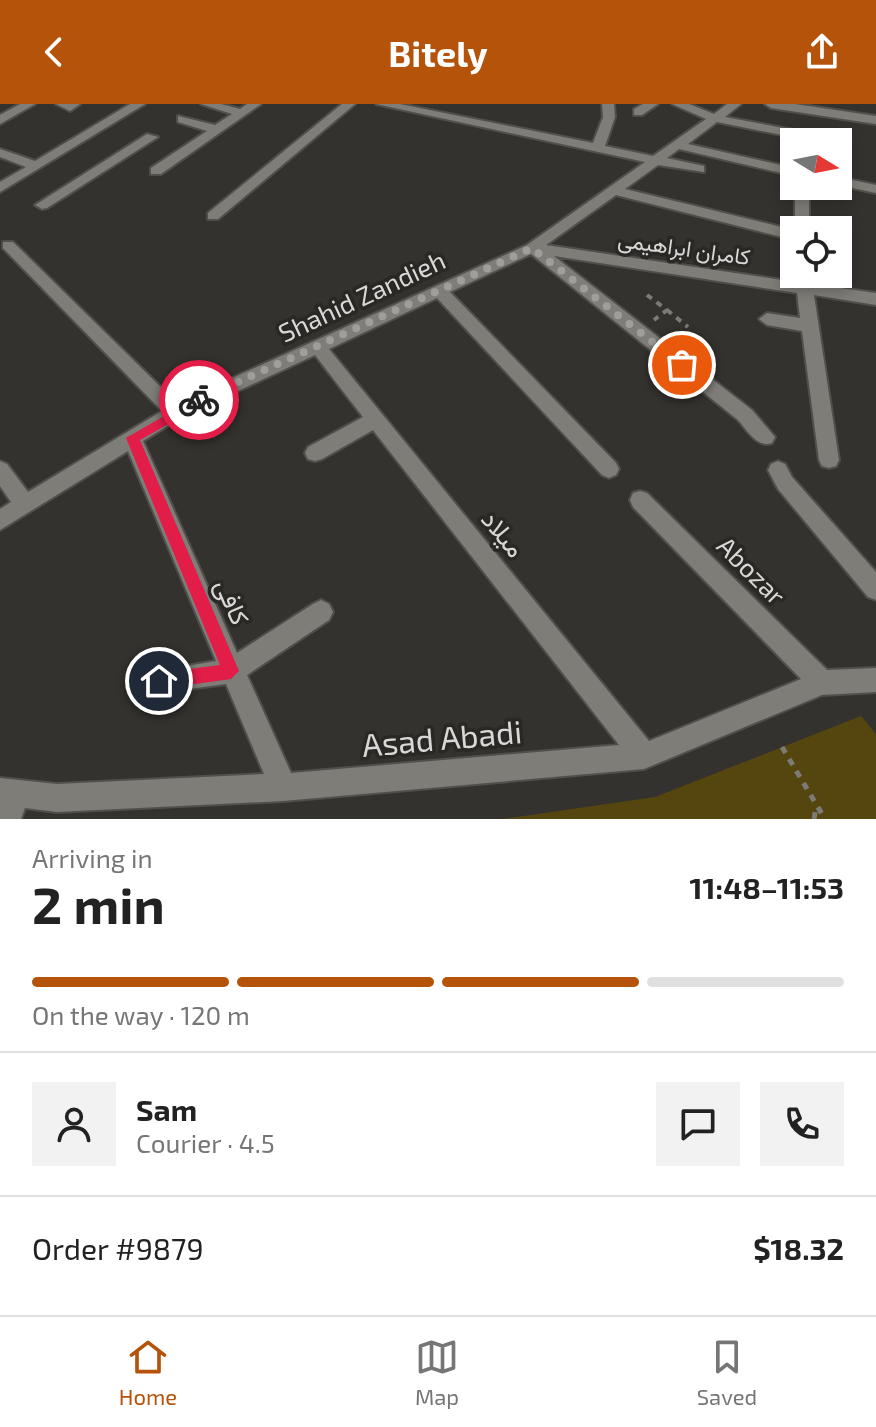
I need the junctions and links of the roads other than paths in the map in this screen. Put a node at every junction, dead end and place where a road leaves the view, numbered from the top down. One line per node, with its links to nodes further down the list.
1 (29, 104): 18 (street)
2 (62, 104): 3 (street)
3 (74, 104)
4 (139, 104): 33 (street)
5 (207, 104): 15 (street)
6 (255, 104): 15 (street)
7 (349, 104): 21 (street)
8 (382, 104): 27 (street)
9 (608, 104): 27 (street)
10 (652, 104): 14 (street)
11 (678, 104): 16 (street)
12 (735, 104): 16 (street, Shahid Zandieh)
13 (771, 104): 20 (street)
14 (638, 112)
15 (242, 113): 23 (street)
16 (714, 118): 22 (street); 26 (street, Shahid Zandieh)
17 (182, 119): 23 (street)
18 (0, 120)
19 (304, 120): 21 (street)
20 (876, 120)
21 (321, 126): 40 (street)
22 (780, 131)
23 (213, 133): 25 (street); 32 (street)
24 (152, 137): 33 (street)
25 (229, 143)
26 (677, 145): 29 (street, Shahid Zandieh); 31 (street)
27 (598, 148): 29 (street)
28 (0, 153): 33 (street)
29 (657, 159): 30 (street); 37 (street, Shahid Zandieh)
30 (699, 169)
31 (780, 169)
32 (156, 171)
33 (46, 177): 35 (street); 38 (street)
34 (852, 184): 36 (street)
35 (0, 188)
36 (876, 189)
37 (614, 190): 41 (street); 44 (street, Shahid Zandieh)
38 (42, 205)
39 (758, 208): 41 (street)
40 (213, 216)
41 (749, 224): 42 (street)
42 (780, 232)
43 (8, 245): 53 (street)
44 (532, 248): 45 (street, کامران ابراهیمی); 48 (street, Shahid Zandieh); 55 (street)
45 (780, 278)
46 (804, 288): 51 (street)
47 (831, 288): 49 (street, کامران ابراهیمی)
48 (439, 291): 52 (street, Shahid Zandieh); 59 (street)
49 (876, 299)
50 (767, 319): 51 (street)
51 (809, 326): 58 (street)
52 (317, 346): 53 (street, Shahid Zandieh); 54 (street, میلاد)
53 (175, 412): 56 (street, Shahid Zandieh)
54 (376, 419): 57 (street); 71 (street, میلاد)
55 (765, 437)
56 (132, 438): 63 (street, Shahid Zandieh); 67 (street, کافی)
57 (315, 453)
58 (829, 460)
59 (609, 469)
60 (0, 470): 63 (street)
61 (778, 470): 65 (street)
62 (640, 500): 70 (street, Abozar)
63 (26, 505): 64 (street, Shahid Zandieh)
64 (0, 520)
65 (876, 589)
66 (321, 612): 67 (street)
67 (231, 671): 69 (street); 72 (street, کافی)
68 (876, 680): 70 (street, Asad Abadi)
69 (159, 681)
70 (822, 683): 71 (street, Asad Abadi)
71 (644, 756): 72 (street, Asad Abadi)
72 (283, 787): 73 (street, Asad Abadi)
73 (8, 802)

